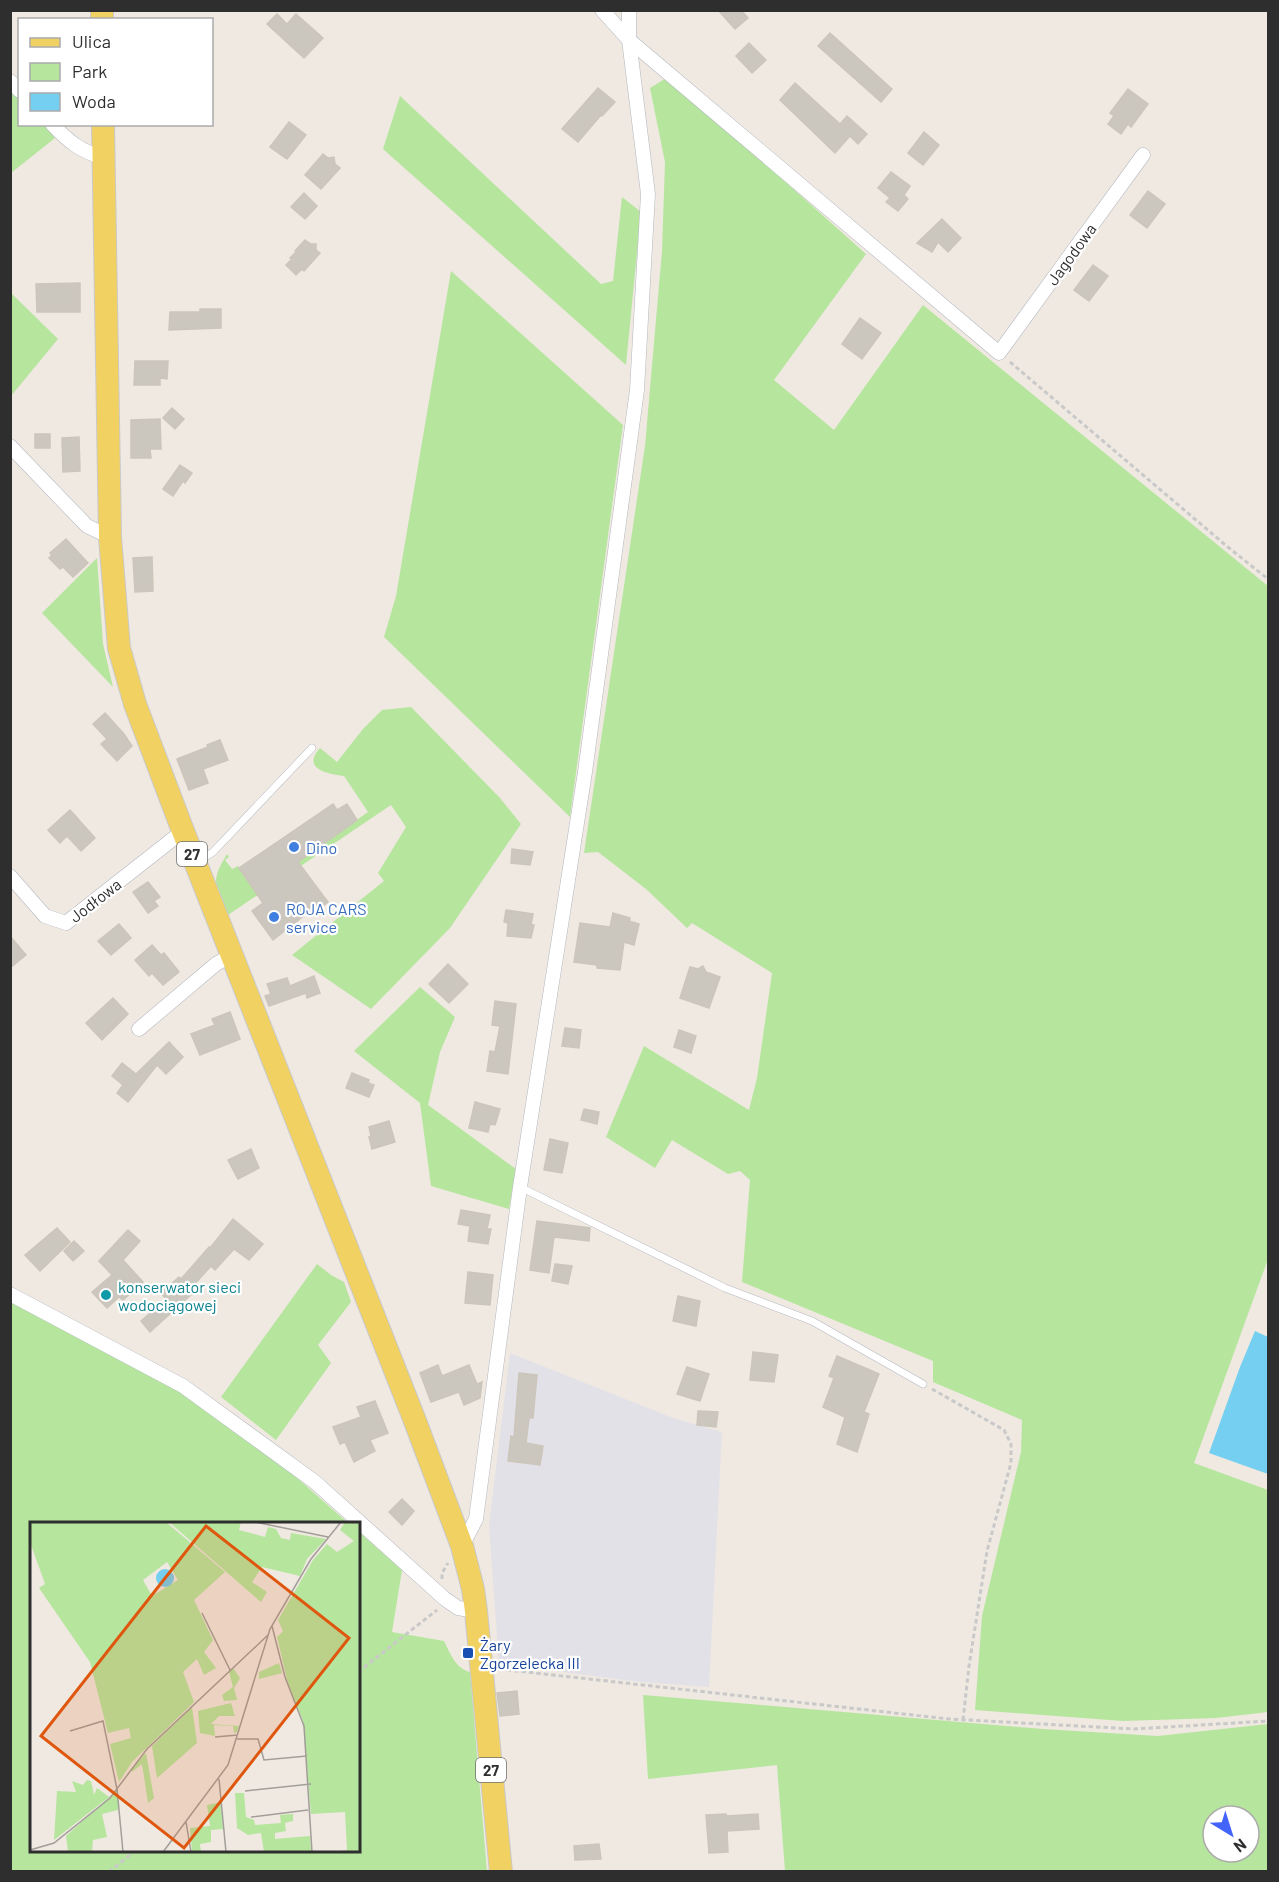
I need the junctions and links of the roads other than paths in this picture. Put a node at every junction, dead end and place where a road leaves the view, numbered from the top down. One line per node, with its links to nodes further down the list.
1 (602, 10): 3 (street)
2 (629, 10): 3 (street)
3 (629, 40): 6 (street, Jagodowa); 16 (street)
4 (54, 126): 7 (street)
5 (103, 126): 7 (main road, 27)
6 (1143, 155)
7 (104, 158): 9 (main road, 27)
8 (10, 446): 9 (street)
9 (110, 537): 11 (main road, 27)
10 (312, 748): 12 (lane)
11 (183, 831): 12 (main road, 27); 13 (street, Jodłowa)
12 (196, 863): 14 (main road, 27)
13 (10, 876)
14 (232, 955): 15 (street); 21 (main road, 27)
15 (139, 1029)
16 (520, 1187): 18 (lane); 21 (street)
17 (10, 1294): 19 (street)
18 (922, 1384)
19 (359, 1522)
20 (360, 1523): 22 (street)
21 (462, 1546): 22 (main road, 27)
22 (476, 1611): 23 (main road, 27)
23 (501, 1872)

